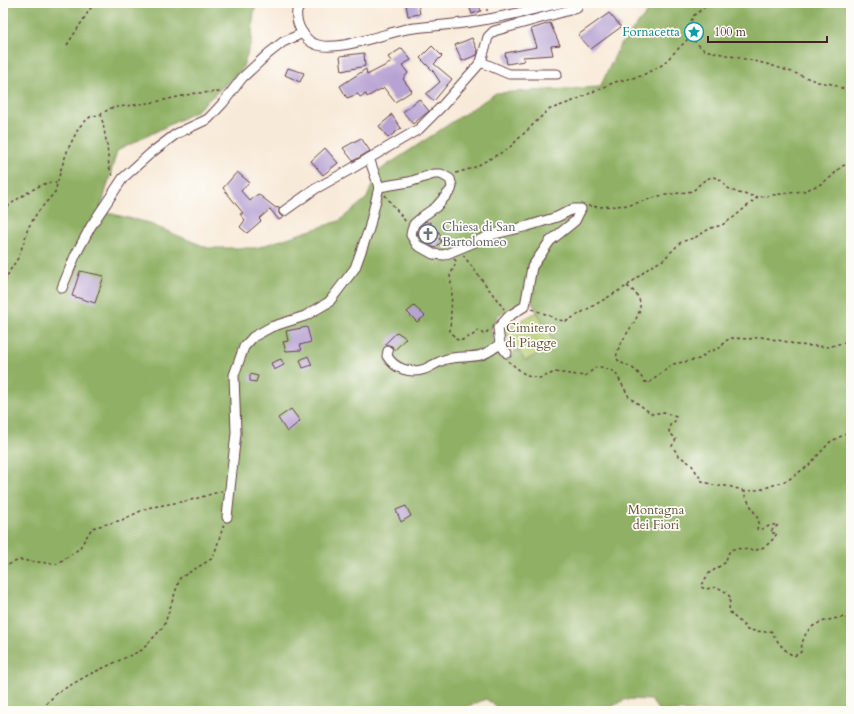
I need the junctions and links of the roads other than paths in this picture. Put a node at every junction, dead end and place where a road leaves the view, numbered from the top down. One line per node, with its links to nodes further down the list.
1 (301, 3): 4 (street)
2 (560, 3): 4 (street)
3 (578, 3): 5 (street)
4 (303, 33): 10 (street)
5 (481, 62): 6 (street); 7 (street)
6 (557, 74)
7 (369, 158): 8 (street); 9 (street)
8 (379, 187): 11 (street); 14 (street)
9 (284, 211)
10 (62, 288)
11 (500, 344): 12 (street); 13 (street)
12 (388, 351)
13 (507, 353)
14 (227, 517)

